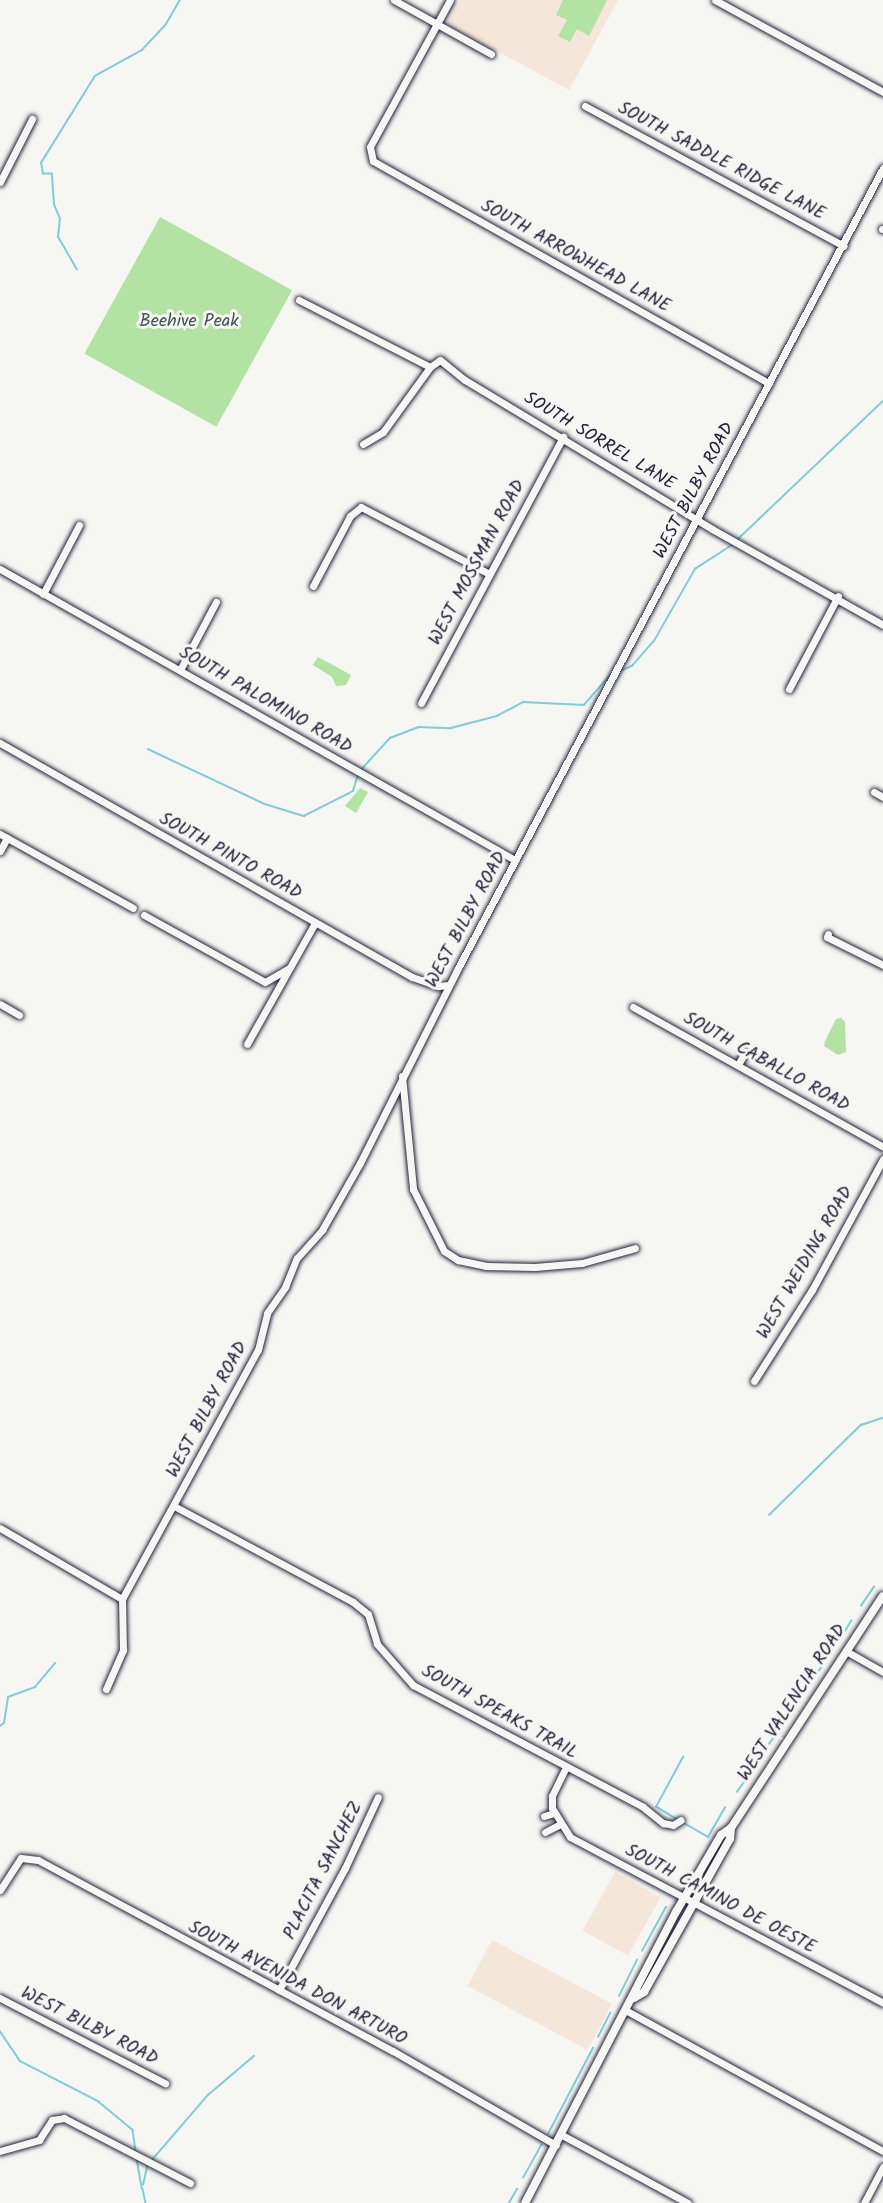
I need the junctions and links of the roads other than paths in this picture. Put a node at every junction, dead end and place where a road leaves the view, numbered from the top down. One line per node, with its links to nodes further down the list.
1 (394, 0): 4 (street)
2 (450, 0): 4 (street)
3 (715, 0): 6 (street)
4 (436, 24): 5 (street); 14 (street, SOUTH ARROWHEAD LANE)
5 (491, 54)
6 (883, 93)
7 (585, 106): 11 (street, SOUTH SADDLE RIDGE LANE)
8 (32, 119): 10 (street)
9 (883, 168): 11 (street, WEST BILBY ROAD)
10 (0, 182)
11 (843, 246): 14 (street, WEST BILBY ROAD)
12 (299, 300): 13 (street, SOUTH SORREL LANE)
13 (430, 367): 15 (street, SOUTH SORREL LANE); 16 (street)
14 (769, 383): 17 (street, WEST BILBY ROAD)
15 (563, 437): 17 (street, SOUTH SORREL LANE); 20 (street, WEST MOSSMAN ROAD)
16 (363, 444)
17 (697, 518): 23 (street, SOUTH SORREL LANE); 34 (street, WEST BILBY ROAD)
18 (79, 525): 22 (street)
19 (0, 569): 22 (street, SOUTH PALOMINO ROAD)
20 (488, 573): 21 (street); 28 (street, WEST MOSSMAN ROAD)
21 (313, 586)
22 (43, 594): 26 (street, SOUTH PALOMINO ROAD)
23 (838, 596): 25 (street, SOUTH SORREL LANE); 27 (street)
24 (216, 602): 26 (street)
25 (883, 625)
26 (180, 670): 34 (street, SOUTH PALOMINO ROAD)
27 (789, 688)
28 (421, 703)
29 (0, 743): 37 (street, SOUTH PINTO ROAD)
30 (874, 792): 31 (street)
31 (883, 797)
32 (3, 836): 33 (street); 35 (street)
33 (0, 851)
34 (515, 860): 41 (street, WEST BILBY ROAD)
35 (133, 908)
36 (144, 915): 40 (street)
37 (315, 922): 40 (street); 41 (street, SOUTH PINTO ROAD)
38 (827, 935): 39 (street)
39 (883, 965)
40 (289, 968): 45 (street)
41 (449, 985): 48 (street, WEST BILBY ROAD)
42 (0, 1004): 44 (street)
43 (633, 1007): 47 (street, SOUTH CABALLO ROAD)
44 (20, 1015)
45 (247, 1044)
46 (745, 1052): 47 (street)
47 (738, 1063): 49 (street, SOUTH CABALLO ROAD)
48 (402, 1075): 51 (street); 53 (street, WEST BILBY ROAD)
49 (883, 1147)
50 (883, 1159): 52 (street, WEST WEIDING ROAD)
51 (635, 1248)
52 (754, 1381)
53 (174, 1506): 56 (street, WEST BILBY ROAD); 60 (street, SOUTH SPEAKS TRAIL)
54 (0, 1528): 56 (street)
55 (883, 1596): 57 (main road, WEST VALENCIA ROAD)
56 (122, 1599): 59 (street)
57 (846, 1651): 58 (street); 68 (main road, WEST VALENCIA ROAD)
58 (883, 1672)
59 (106, 1689)
60 (566, 1767): 62 (street, SOUTH CAMINO DE OESTE); 64 (street, SOUTH SPEAKS TRAIL)
61 (378, 1797): 69 (street, PLACITA SANCHEZ)
62 (554, 1813): 63 (street); 65 (street, SOUTH CAMINO DE OESTE)
63 (544, 1816)
64 (681, 1820)
65 (559, 1825): 66 (street); 68 (street, SOUTH CAMINO DE OESTE)
66 (545, 1832)
67 (0, 1890): 69 (street, SOUTH AVENIDA DON ARTURO)
68 (687, 1901): 71 (street, SOUTH CAMINO DE OESTE); 72 (main road, WEST VALENCIA ROAD)
69 (279, 1990): 75 (street, SOUTH AVENIDA DON ARTURO)
70 (0, 1998): 73 (street, WEST BILBY ROAD)
71 (883, 2003)
72 (627, 2011): 74 (main road, WEST VALENCIA ROAD); 77 (street)
73 (165, 2083)
74 (562, 2135): 75 (main road, WEST VALENCIA ROAD); 81 (street)
75 (556, 2145): 80 (main road, WEST VALENCIA ROAD)
76 (0, 2151): 79 (street)
77 (883, 2151)
78 (883, 2167): 82 (street)
79 (190, 2183)
80 (525, 2203)
81 (688, 2203)
82 (864, 2203)

